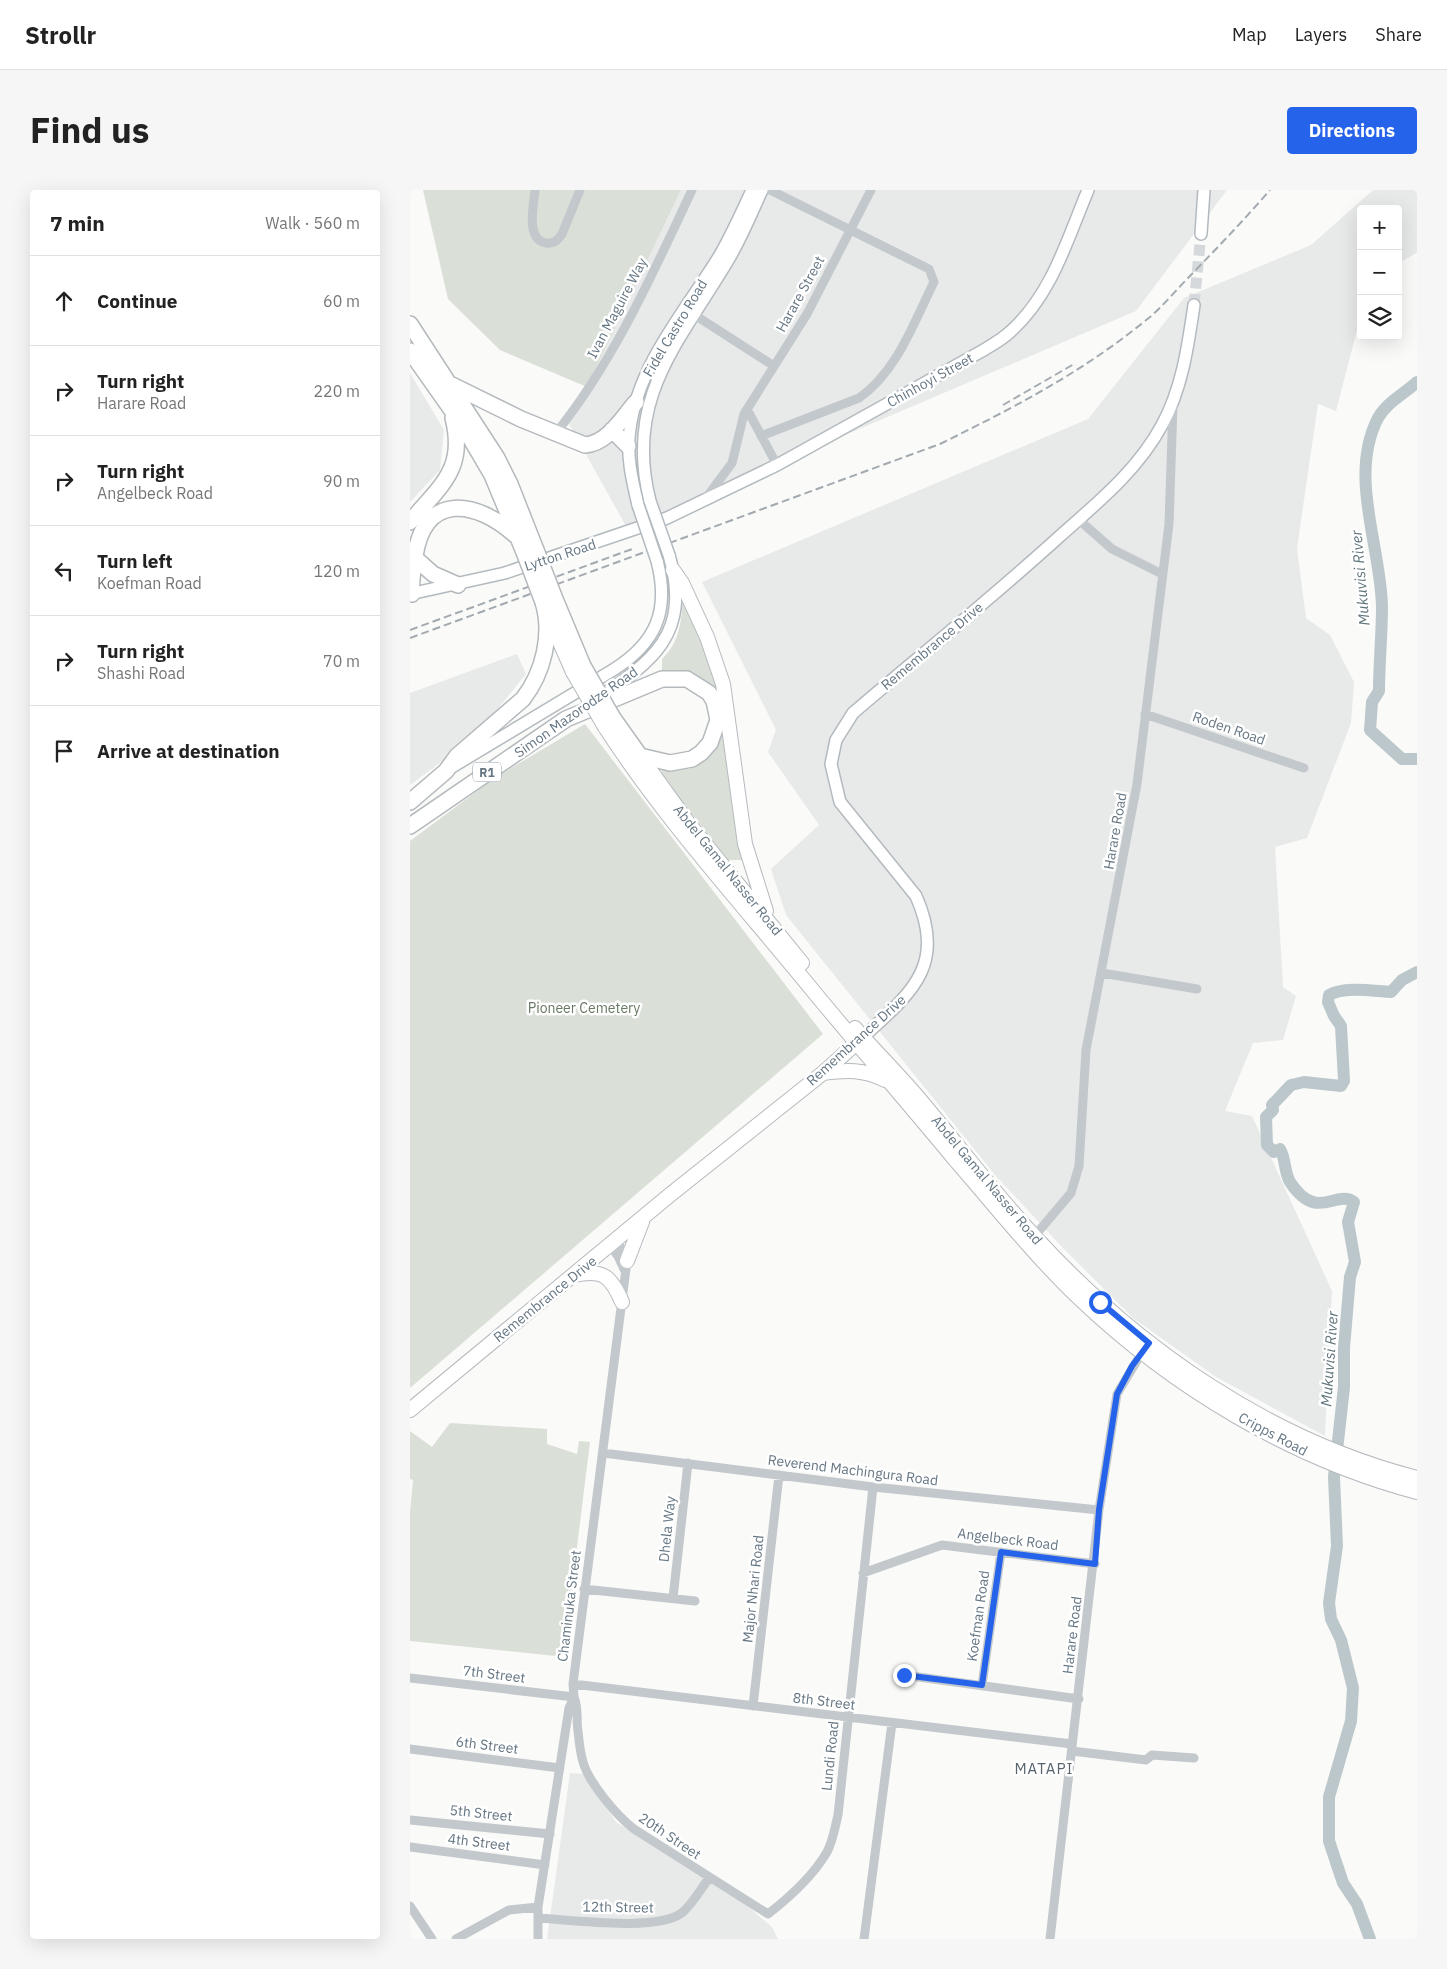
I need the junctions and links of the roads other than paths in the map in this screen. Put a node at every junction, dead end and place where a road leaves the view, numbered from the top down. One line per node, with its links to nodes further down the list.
1 (535, 190): 2 (street)
2 (580, 190)
3 (692, 190): 23 (street, Ivan Maguire Way)
4 (752, 190): 13 (street, Fidel Castro Road / R1)
5 (762, 190): 13 (street, Fidel Castro Road / R1)
6 (770, 190): 10 (street)
7 (871, 190): 10 (street, Harare Street)
8 (1088, 190): 26 (street, Chinhoyi Street)
9 (1204, 190): 11 (street)
10 (851, 229): 16 (street, Harare Street); 24 (street)
11 (1202, 234)
12 (1194, 306): 19 (street, Remembrance Drive)
13 (690, 312): 16 (street); 18 (street, Fidel Castro Road / R1); 32 (street, Fidel Castro Road / R1, bridge)
14 (410, 324): 17 (highway, Abdel Gamal Nasser Road)
15 (410, 351): 20 (highway, Abdel Gamal Nasser Road)
16 (774, 366): 21 (street, Harare Street)
17 (448, 383): 23 (highway); 31 (highway, Abdel Gamal Nasser Road)
18 (636, 402): 22 (highway); 25 (street, Fidel Castro Road / R1)
19 (1173, 402): 28 (street, Remembrance Drive); 36 (street, Harare Road)
20 (451, 407): 29 (highway); 30 (highway, Abdel Gamal Nasser Road)
21 (747, 409): 24 (street); 27 (street, Harare Street)
22 (612, 430): 23 (highway); 25 (highway)
23 (556, 433)
24 (761, 436): 26 (street)
25 (628, 446): 34 (street, Fidel Castro Road / R1, bridge)
26 (777, 465): 27 (street, Chinhoyi Street)
27 (703, 502): 37 (street, Lytton Road)
28 (1079, 520): 36 (street); 51 (street, Remembrance Drive)
29 (410, 522)
30 (518, 537): 31 (highway, Abdel Gamal Nasser Road); 33 (highway)
31 (530, 551): 39 (highway, Abdel Gamal Nasser Road, bridge)
32 (669, 555): 35 (street, Simon Mazorodze Road / R1)
33 (415, 558): 37 (highway); 38 (highway)
34 (657, 561): 45 (street, Simon Mazorodze Road / R1)
35 (673, 570): 41 (street, Simon Mazorodze Road / R1); 48 (main road)
36 (1162, 574): 40 (street, Harare Road)
37 (458, 585): 38 (street, Lytton Road)
38 (411, 594)
39 (547, 603): 42 (highway, Abdel Gamal Nasser Road, bridge); 45 (highway)
40 (1145, 714): 44 (street, Roden Road); 49 (street, Harare Road)
41 (566, 719): 43 (highway); 47 (highway, Simon Mazorodze Road / R1)
42 (609, 723): 43 (highway, Abdel Gamal Nasser Road); 51 (main road, Abdel Gamal Nasser Road)
43 (640, 756): 48 (main road, Abdel Gamal Nasser Road)
44 (1304, 768)
45 (446, 771): 46 (highway, Simon Mazorodze Road / R1)
46 (410, 802)
47 (410, 826)
48 (769, 920): 51 (main road, Abdel Gamal Nasser Road)
49 (1102, 973): 50 (street); 55 (street, Harare Road)
50 (1197, 988)
51 (860, 1040): 52 (main road, Remembrance Drive); 53 (main road, Abdel Gamal Nasser Road); 55 (main road, Abdel Gamal Nasser Road)
52 (823, 1073): 53 (main road); 54 (main road, Remembrance Drive)
53 (890, 1083): 55 (main road, Abdel Gamal Nasser Road)
54 (643, 1219): 56 (main road, Remembrance Drive); 57 (main road)
55 (1031, 1240): 60 (main road, Abdel Gamal Nasser Road)
56 (613, 1243): 57 (street); 57 (street); 58 (main road, Remembrance Drive)
57 (626, 1268): 59 (street, Chaminuka Street)
58 (571, 1276): 59 (main road); 61 (main road, Remembrance Drive)
59 (622, 1302): 62 (street, Chaminuka Street)
60 (1146, 1347): 63 (main road, Cripps Road); 69 (street, Harare Road)
61 (410, 1410)
62 (603, 1453): 64 (street, Reverend Machingura Road); 73 (street, Chaminuka Street)
63 (1341, 1462): 66 (main road, Cripps Road); 68 (main road, Cripps Road)
64 (688, 1463): 65 (street, Reverend Machingura Road); 74 (street, Dhela Way)
65 (779, 1475): 67 (street, Reverend Machingura Road); 82 (street, Major Nhari Road)
66 (1417, 1478)
67 (873, 1487): 69 (street, Reverend Machingura Road); 72 (street, Lundi Road)
68 (1417, 1492)
69 (1099, 1510): 71 (street, Harare Road)
70 (1001, 1552): 71 (street, Angelbeck Road); 72 (street, Angelbeck Road); 79 (street, Koefman Road)
71 (1095, 1564): 81 (street, Harare Road)
72 (863, 1573): 83 (street, Lundi Road)
73 (584, 1589): 74 (street); 78 (street, Chaminuka Street)
74 (673, 1598): 75 (street)
75 (695, 1600)
76 (904, 1675): 79 (street)
77 (410, 1678): 80 (street, 7th Street)
78 (573, 1684): 80 (street, Chaminuka Street); 82 (street, 8th Street)
79 (982, 1685): 81 (street)
80 (574, 1697): 88 (street, Chaminuka Street); 93 (street, 20th Street)
81 (1079, 1699): 85 (street, Harare Road)
82 (753, 1706): 83 (street, 8th Street)
83 (848, 1717): 84 (street, 8th Street); 96 (street, Lundi Road)
84 (892, 1723): 85 (street, 8th Street); 101 (street)
85 (1072, 1747): 87 (street, 8th Street); 102 (street, Harare Road)
86 (410, 1749): 88 (street, 6th Street)
87 (1194, 1758)
88 (560, 1768): 90 (street, Chaminuka Street)
89 (410, 1820): 90 (street, 5th Street)
90 (550, 1834): 92 (street, Chaminuka Street)
91 (410, 1848): 92 (street, 4th Street)
92 (545, 1865): 95 (street, Chaminuka Street)
93 (709, 1878): 96 (street, 20th Street); 97 (street, 12th Street)
94 (410, 1906): 98 (street)
95 (538, 1907): 97 (street, Chaminuka Street); 99 (street)
96 (768, 1914)
97 (539, 1918): 100 (street, Chaminuka Street)
98 (432, 1939)
99 (456, 1939)
100 (538, 1939)
101 (864, 1939)
102 (1050, 1939)

